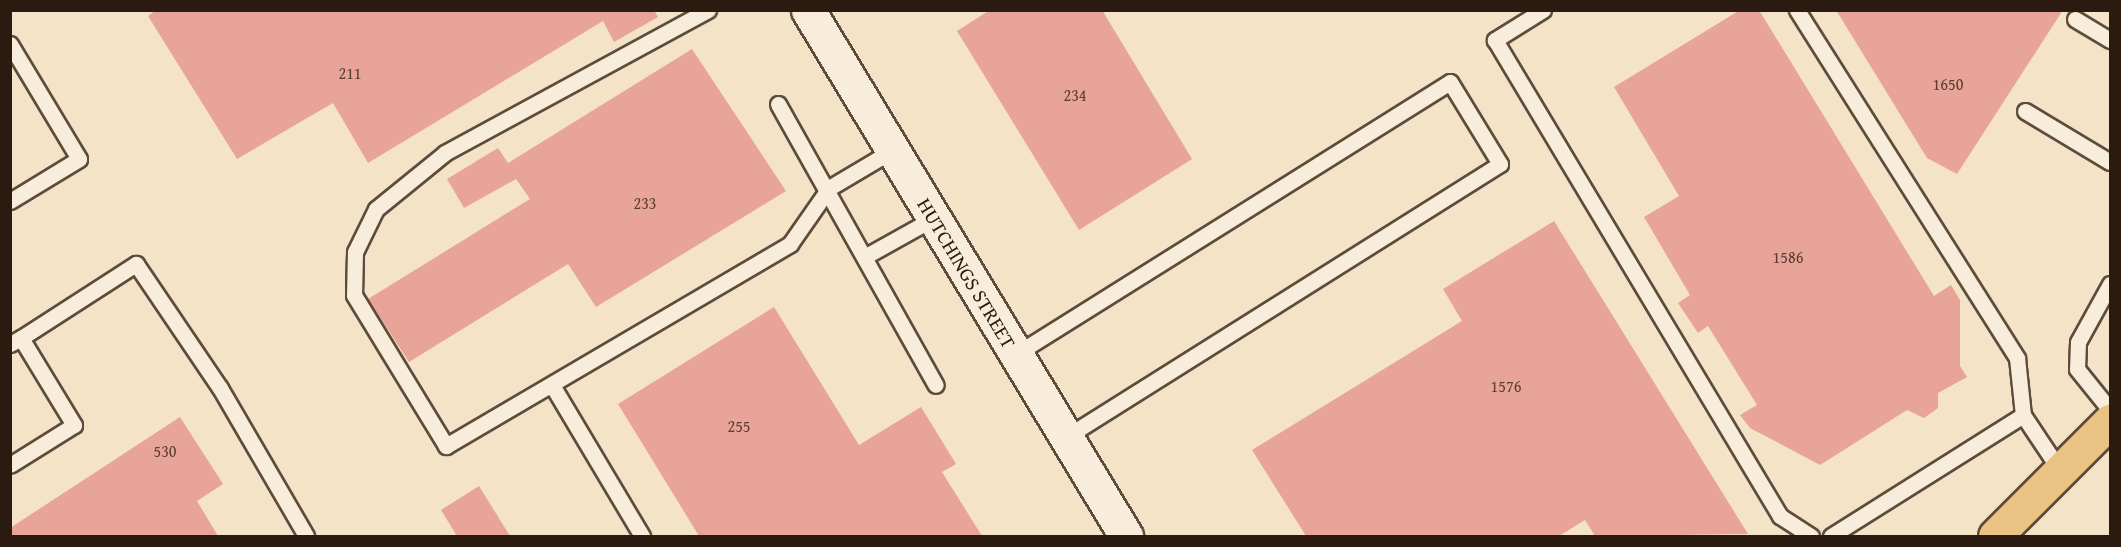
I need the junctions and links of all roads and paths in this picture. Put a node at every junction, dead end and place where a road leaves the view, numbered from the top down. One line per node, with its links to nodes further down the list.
1 (708, 10): 19 (lane)
2 (808, 10): 10 (street, HUTCHINGS STREET)
3 (1543, 10): 30 (lane)
4 (1797, 10): 22 (lane)
5 (2075, 19): 6 (lane)
6 (2110, 40)
7 (10, 44): 13 (lane)
8 (778, 104): 12 (lane)
9 (2025, 111): 11 (lane)
10 (893, 150): 12 (lane); 14 (street, HUTCHINGS STREET)
11 (2110, 162)
12 (829, 188): 15 (lane); 19 (lane)
13 (10, 201)
14 (934, 218): 15 (lane); 18 (street, HUTCHINGS STREET)
15 (866, 256): 20 (lane)
16 (2110, 284): 21 (lane)
17 (16, 341): 25 (lane); 27 (lane)
18 (1016, 354): 24 (street, HUTCHINGS STREET); 24 (lane)
19 (552, 385): 28 (lane)
20 (936, 385)
21 (2110, 410)
22 (2023, 415): 26 (lane); 31 (lane)
23 (2110, 421): 26 (main road)
24 (1066, 437): 29 (street, HUTCHINGS STREET)
25 (10, 465)
26 (2063, 474): 32 (main road)
27 (306, 537)
28 (642, 537)
29 (1126, 537)
30 (1811, 537)
31 (1831, 537)
32 (1995, 537)

